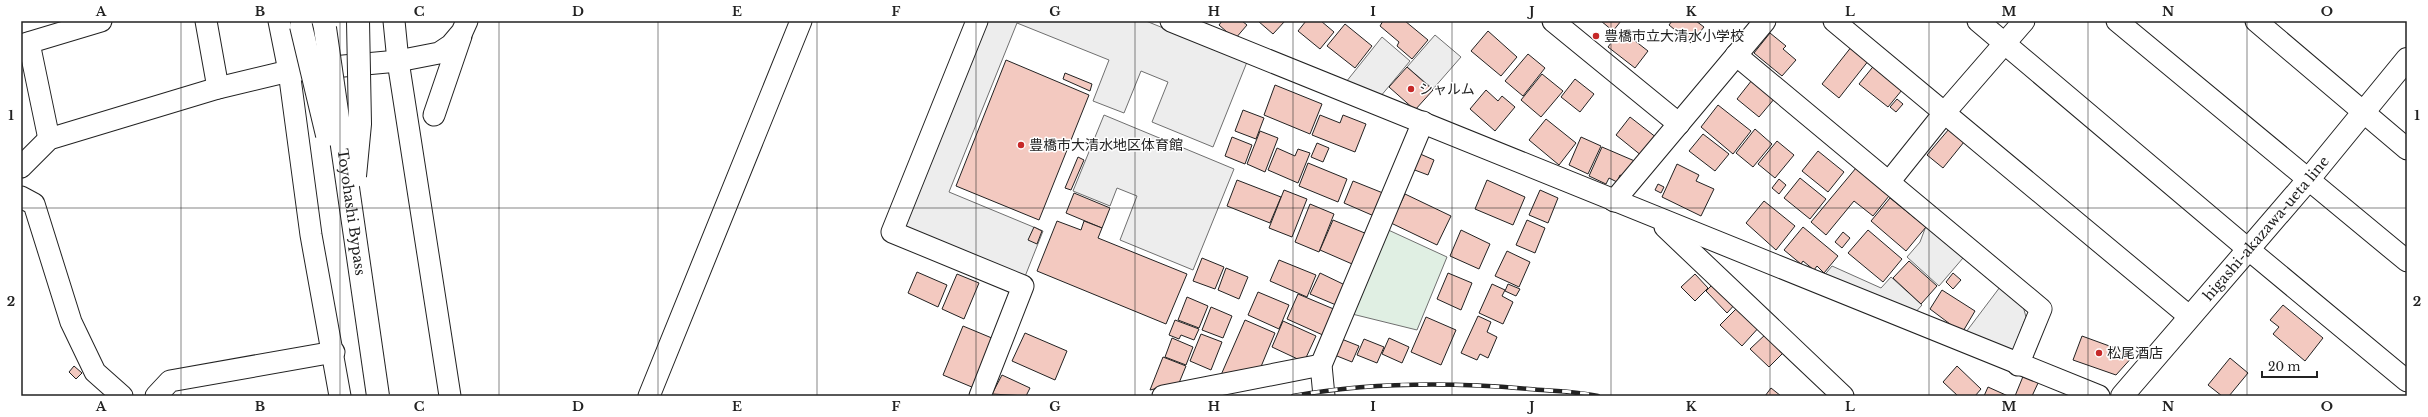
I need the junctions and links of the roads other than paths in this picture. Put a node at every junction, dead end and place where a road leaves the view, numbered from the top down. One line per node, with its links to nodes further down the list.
1 (101, 21): 20 (street)
2 (206, 21): 25 (street)
3 (279, 21): 24 (street)
4 (358, 21): 38 (main road, bridge)
5 (394, 21): 23 (street)
6 (802, 21): 53 (street)
7 (977, 21): 54 (street)
8 (1552, 21): 30 (street)
9 (1765, 21): 21 (street)
10 (1834, 21): 26 (street)
11 (1978, 21): 19 (street)
12 (2024, 21): 19 (street)
13 (2117, 21): 34 (street)
14 (2256, 21): 27 (street)
15 (301, 26): 43 (main road, bridge)
16 (465, 26): 23 (street); 28 (street)
17 (325, 28): 38 (main road, Toyohashi Bypass, bridge)
18 (1179, 28): 29 (street)
19 (2005, 43): 26 (street); 40 (street)
20 (25, 44): 31 (street)
21 (1736, 55): 30 (street); 35 (street)
22 (2407, 59): 27 (main road, higashi-akazawa-ueta line)
23 (398, 61): 24 (street); 52 (street)
24 (289, 71): 25 (street); 44 (street)
25 (218, 88): 31 (street)
26 (1945, 112): 35 (street); 42 (street)
27 (2363, 112): 32 (street); 34 (main road, higashi-akazawa-ueta line)
28 (434, 115)
29 (1423, 122): 37 (street); 45 (street)
30 (1679, 124): 37 (street)
31 (49, 139): 33 (street)
32 (2407, 149)
33 (21, 167)
34 (2308, 180): 40 (main road, higashi-akazawa-ueta line); 41 (street)
35 (1889, 182): 46 (street)
36 (21, 197): 48 (street)
37 (1614, 201): 39 (street)
38 (352, 209): 43 (main road, Toyohashi Bypass, bridge)
39 (1657, 219): 46 (street); 57 (street)
40 (2248, 249): 42 (main road, higashi-akazawa-ueta line); 47 (street)
41 (2407, 261)
42 (2190, 317): 59 (main road, higashi-akazawa-ueta line)
43 (370, 346): 51 (main road, Toyohashi Bypass, bridge)
44 (334, 352): 49 (street); 50 (street)
45 (1321, 365): 55 (street); 56 (street)
46 (2018, 365): 58 (street)
47 (2407, 380)
48 (122, 396)
49 (156, 396)
50 (340, 396)
51 (378, 396)
52 (450, 396)
53 (649, 396)
54 (980, 396)
55 (1163, 396)
56 (1324, 396)
57 (1843, 396)
58 (2099, 396)
59 (2122, 396)

